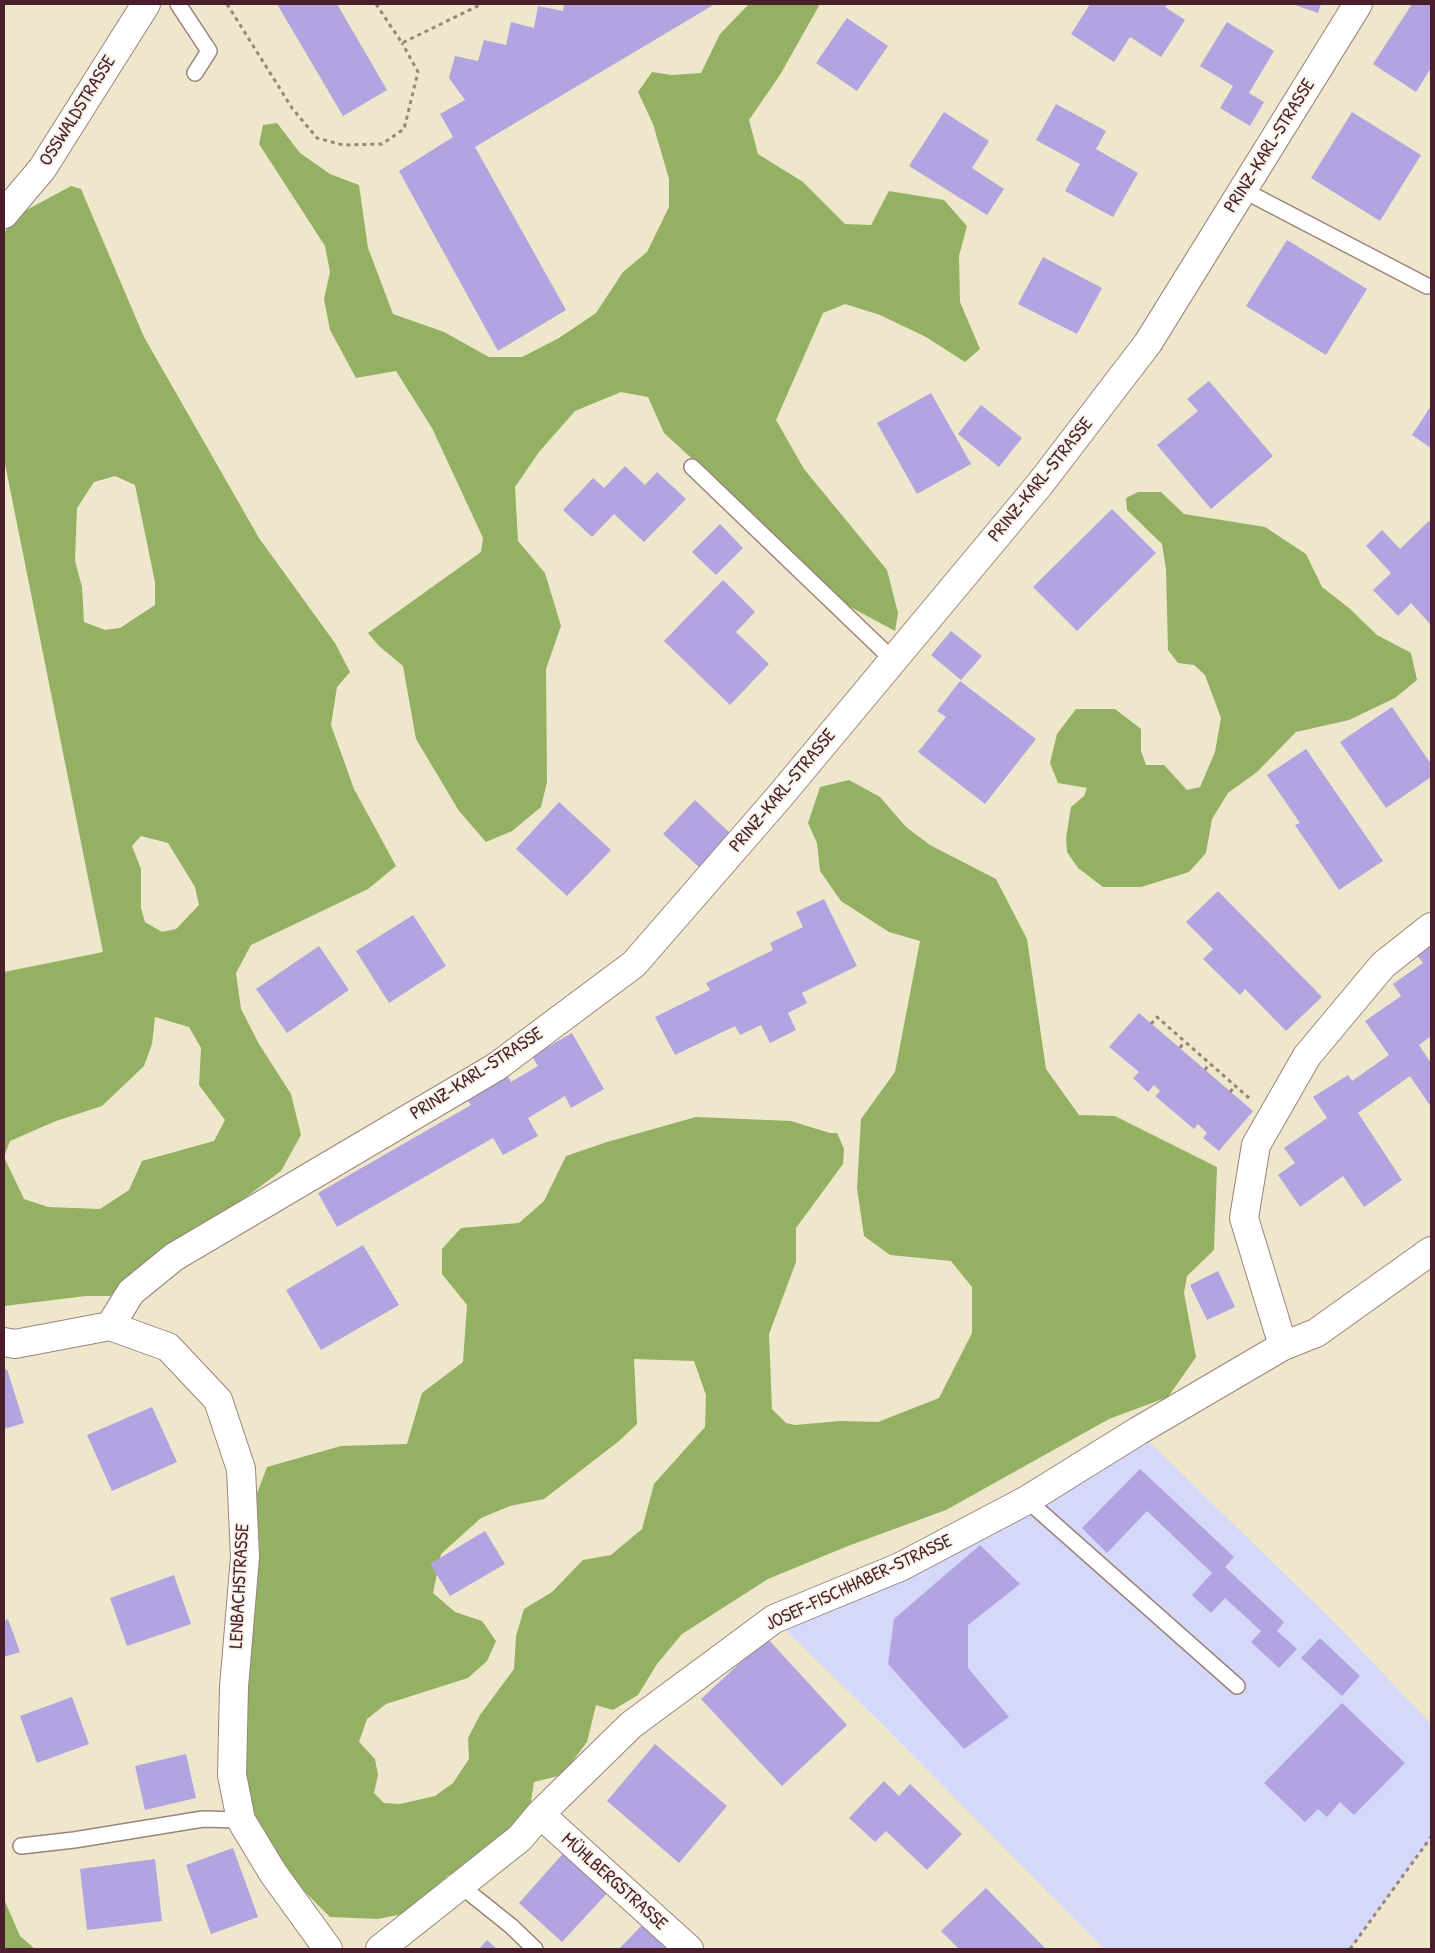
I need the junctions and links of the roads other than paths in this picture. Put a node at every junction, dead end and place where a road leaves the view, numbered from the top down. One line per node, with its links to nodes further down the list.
1 (146, 4): 6 (street, OSSWALDSTRASSE)
2 (178, 4): 4 (lane)
3 (1358, 4): 5 (street, PRINZ-KARL-STRASSE)
4 (195, 73)
5 (1243, 190): 7 (lane); 9 (street, PRINZ-KARL-STRASSE)
6 (4, 214)
7 (1427, 286)
8 (692, 468): 9 (lane)
9 (894, 660): 12 (street, PRINZ-KARL-STRASSE)
10 (1431, 927): 14 (street)
11 (1431, 1251): 14 (street, JOSEF-FISCHHABER-STRASSE)
12 (110, 1326): 13 (street); 18 (street, LENBACHSTRASSE)
13 (4, 1342)
14 (1283, 1346): 15 (street, JOSEF-FISCHHABER-STRASSE)
15 (1028, 1500): 16 (lane); 17 (street, JOSEF-FISCHHABER-STRASSE)
16 (1238, 1686)
17 (540, 1814): 20 (street, JOSEF-FISCHHABER-STRASSE); 24 (street, MÜHLBERGSTRASSE)
18 (241, 1820): 19 (lane); 21 (street, LENBACHSTRASSE)
19 (21, 1846)
20 (461, 1886): 22 (street, JOSEF-FISCHHABER-STRASSE); 23 (lane)
21 (328, 1949)
22 (380, 1949)
23 (535, 1949)
24 (689, 1949)

